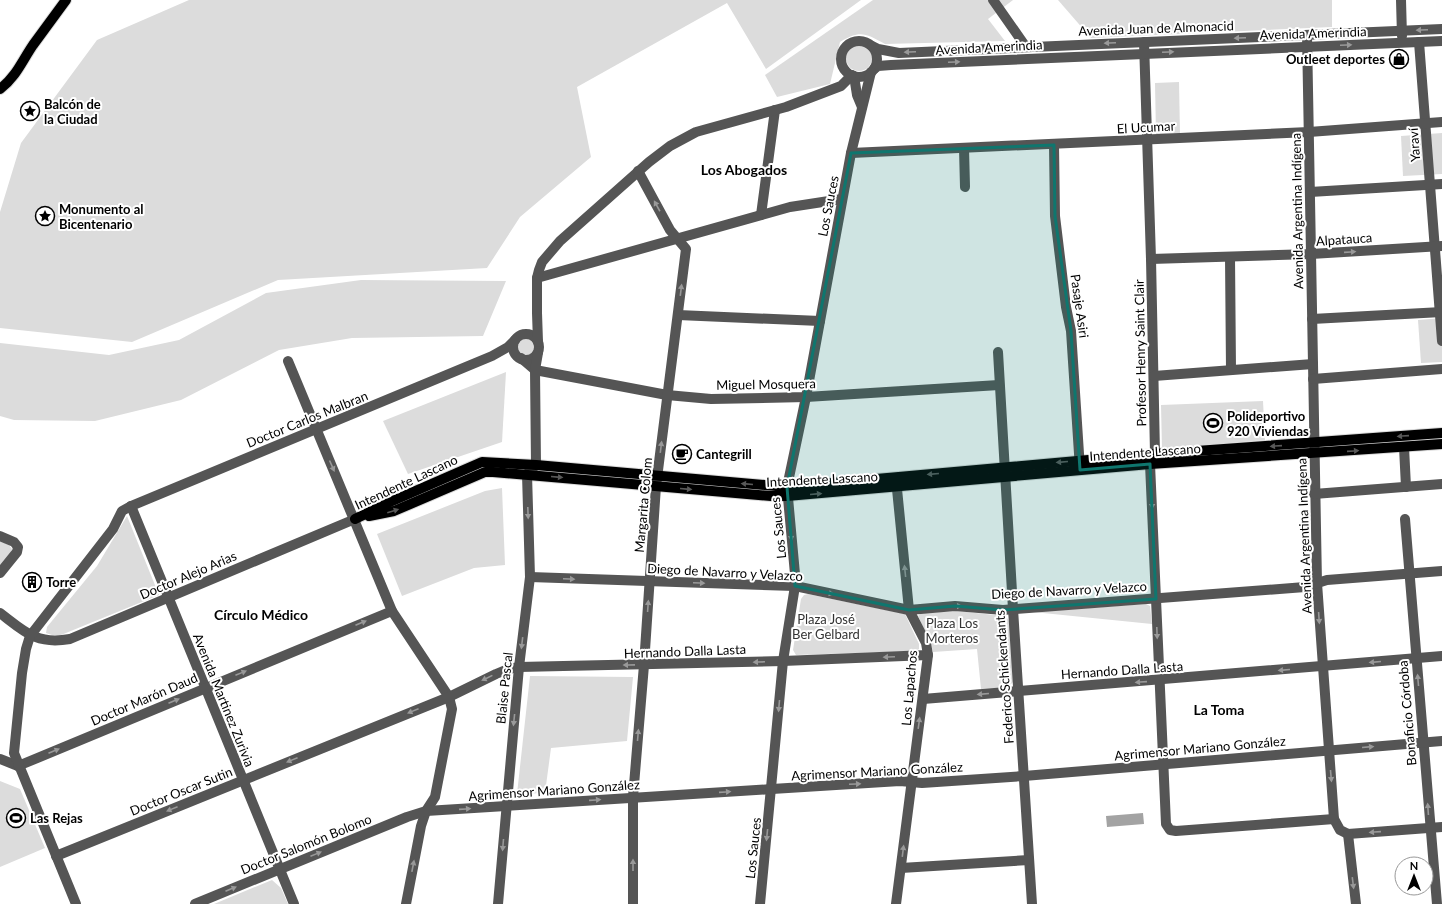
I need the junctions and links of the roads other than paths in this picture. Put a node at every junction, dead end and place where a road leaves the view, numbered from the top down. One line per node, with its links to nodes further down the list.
1 (66, 0): 18 (main road)
2 (993, 0): 13 (street)
3 (1401, 0): 5 (street)
4 (1442, 29): 5 (street, Avenida Juan de Almonacid, one-way to 5)
5 (1402, 31): 6 (street, Avenida Juan de Almonacid); 9 (street)
6 (1307, 35): 8 (street, Avenida Juan de Almonacid, one-way to 8); 12 (street, Avenida Argentina Indígena)
7 (1442, 41): 10 (street, Avenida Amerindia)
8 (1144, 42): 13 (street, Avenida Juan de Almonacid, one-way to 13); 14 (street, Profesor Henry Saint Clair)
9 (1403, 42): 10 (street, Avenida Amerindia); 12 (street, Avenida Amerindia, one-way to 9)
10 (1419, 42): 23 (street, Yaraví)
11 (872, 46): 13 (street, Avenida Juan de Almonacid, one-way to 11); 15 (street); 16 (street)
12 (1307, 46): 14 (street, Avenida Amerindia, one-way to 12); 24 (street, Avenida Argentina Indígena)
13 (1026, 47)
14 (1144, 53): 16 (street, Avenida Amerindia, one-way to 14); 25 (street, Profesor Henry Saint Clair)
15 (842, 62): 17 (street); 19 (street)
16 (872, 70): 17 (street); 20 (street, Los Sauces)
17 (853, 76): 19 (street); 20 (street)
18 (0, 89)
19 (832, 90): 21 (street)
20 (862, 108): 28 (street, Los Sauces)
21 (775, 110): 29 (street); 35 (street)
22 (1442, 122): 23 (street, El Ucumar)
23 (1425, 124): 24 (street, El Ucumar); 31 (street, Yaraví)
24 (1309, 132): 25 (street, El Ucumar); 33 (street, Avenida Argentina Indígena)
25 (1147, 140): 26 (street, El Ucumar); 40 (street, Profesor Henry Saint Clair)
26 (1054, 145): 27 (street, El Ucumar); 73 (street, Pasaje Asiri)
27 (964, 148): 28 (street, El Ucumar); 32 (street)
28 (851, 154): 34 (street, Los Sauces)
29 (638, 171): 36 (street, Margarita Colom, one-way to 29); 41 (street)
30 (1442, 184): 31 (street)
31 (1430, 185): 33 (street); 37 (street, Yaraví)
32 (965, 187)
33 (1310, 192): 38 (street, Avenida Argentina Indígena)
34 (842, 199): 35 (street); 46 (street, Los Sauces)
35 (761, 214): 36 (street)
36 (678, 238): 41 (street); 44 (street, Margarita Colom, one-way to 36)
37 (1438, 246): 38 (street, Alpatauca, one-way to 37); 42 (street, Yaraví)
38 (1311, 254): 39 (street, Alpatauca); 45 (street, Avenida Argentina Indígena)
39 (1230, 257): 40 (street, Alpatauca); 58 (street)
40 (1152, 259): 59 (street, Profesor Henry Saint Clair)
41 (537, 278): 43 (street)
42 (1441, 312): 45 (street); 48 (street, Yaraví)
43 (537, 313): 47 (street); 49 (street)
44 (678, 315): 46 (street); 62 (street, Margarita Colom)
45 (1312, 319): 55 (street, Avenida Argentina Indígena)
46 (820, 320): 63 (street, Los Sauces)
47 (518, 338): 49 (street); 52 (street, Doctor Carlos Malbran); 53 (street)
48 (1442, 341)
49 (538, 342): 51 (street)
50 (998, 352): 61 (street, Federico Schickendants)
51 (538, 353): 53 (street); 57 (street)
52 (492, 356): 53 (street, Doctor Carlos Malbran); 64 (street, Doctor Carlos Malbran)
53 (518, 356): 57 (street)
54 (288, 361): 64 (street)
55 (1313, 364): 58 (street); 60 (street, Avenida Argentina Indígena)
56 (1442, 369): 60 (street)
57 (535, 370): 62 (street, Miguel Mosquera); 72 (street)
58 (1231, 370): 59 (street)
59 (1154, 376): 69 (street, Profesor Henry Saint Clair)
60 (1313, 379): 66 (street, Avenida Argentina Indígena)
61 (999, 385): 63 (street, Miguel Mosquera); 74 (street, Federico Schickendants)
62 (667, 395): 63 (street, Miguel Mosquera); 76 (street, Margarita Colom, one-way to 62)
63 (806, 397): 81 (street, Los Sauces)
64 (316, 430): 83 (street, Doctor Carlos Malbran); 84 (street, one-way to 84)
65 (1442, 433): 66 (main road, Intendente Lascano, one-way to 66)
66 (1314, 443): 69 (main road, Intendente Lascano, one-way to 69); 70 (street, Avenida Argentina Indígena)
67 (1442, 444): 68 (main road, Intendente Lascano)
68 (1404, 447): 70 (main road, Intendente Lascano, one-way to 68); 80 (street)
69 (1155, 454): 71 (street, Profesor Henry Saint Clair); 73 (main road, Intendente Lascano)
70 (1314, 454): 71 (main road, Intendente Lascano); 82 (street, Avenida Argentina Indígena)
71 (1150, 464): 73 (main road, Intendente Lascano); 95 (street, Profesor Henry Saint Clair, one-way to 95)
72 (536, 465): 75 (street); 76 (main road, Intendente Lascano); 84 (main road, Intendente Lascano)
73 (1080, 466): 74 (main road, Intendente Lascano)
74 (1005, 472): 77 (main road, Intendente Lascano); 96 (street, Federico Schickendants)
75 (527, 474): 79 (main road, Intendente Lascano, one-way to 79); 84 (main road, Intendente Lascano, one-way to 75); 90 (street, Blaise Pascal, one-way to 90)
76 (657, 475): 79 (street, Margarita Colom); 81 (main road, Intendente Lascano, one-way to 76)
77 (896, 482): 81 (main road, Intendente Lascano); 98 (street, Los Lapachos, one-way to 77)
78 (1442, 484): 80 (street)
79 (656, 486): 81 (main road, Intendente Lascano, one-way to 81); 91 (street, Margarita Colom)
80 (1406, 487): 82 (street)
81 (787, 492): 93 (street, Los Sauces, one-way to 93)
82 (1314, 494): 92 (street, Avenida Argentina Indígena)
83 (131, 506): 94 (street, Avenida Martinez Zurivia); 100 (street)
84 (355, 519): 94 (street, Doctor Alejo Arias); 97 (street)
85 (1405, 519): 89 (street, Bonaficio Córdoba)
86 (0, 536): 88 (street)
87 (1442, 571): 89 (street, Diego de Navarro y Velazco)
88 (0, 573)
89 (1409, 574): 92 (street, Diego de Navarro y Velazco); 103 (street, Bonaficio Córdoba)
90 (530, 577): 91 (street, Diego de Navarro y Velazco, one-way to 91); 106 (street, Blaise Pascal, one-way to 106)
91 (650, 582): 93 (street, Diego de Navarro y Velazco, one-way to 93); 105 (street, Margarita Colom, one-way to 91)
92 (1317, 583): 95 (street, Diego de Navarro y Velazco); 107 (street, Avenida Argentina Indígena, one-way to 107)
93 (795, 586): 98 (street, Diego de Navarro y Velazco, one-way to 98); 104 (street, Los Sauces)
94 (168, 597): 100 (street, Doctor Alejo Arias); 109 (street, Avenida Martinez Zurivia)
95 (1156, 599): 96 (street, Diego de Navarro y Velazco); 108 (street, Profesor Henry Saint Clair, one-way to 108)
96 (1013, 609): 98 (street, Diego de Navarro y Velazco, one-way to 96); 110 (street, Federico Schickendants)
97 (392, 610): 109 (street, Doctor Marón Daud, one-way to 97); 111 (street)
98 (909, 610): 101 (street, Los Lapachos)
99 (0, 613): 100 (street)
100 (30, 636): 118 (street)
101 (928, 655): 104 (street, Hernando Dalla Lasta, one-way to 104); 112 (street, Los Lapachos)
102 (1442, 656): 103 (street, Hernando Dalla Lasta)
103 (1416, 658): 107 (street, Hernando Dalla Lasta, one-way to 107); 114 (street, Bonaficio Córdoba, one-way to 103)
104 (783, 661): 105 (street, Hernando Dalla Lasta, one-way to 105); 122 (street, Los Sauces, one-way to 122)
105 (644, 665): 106 (street, Hernando Dalla Lasta, one-way to 106); 123 (street, Margarita Colom, one-way to 105)
106 (519, 667): 111 (street, Hernando Dalla Lasta, one-way to 111); 124 (street, Blaise Pascal, one-way to 124)
107 (1323, 667): 108 (street, Hernando Dalla Lasta, one-way to 108); 115 (street, Avenida Argentina Indígena)
108 (1159, 680): 110 (street, Hernando Dalla Lasta, one-way to 110); 117 (street, Profesor Henry Saint Clair)
109 (205, 688): 118 (street, Doctor Marón Daud, one-way to 109); 120 (street, Avenida Martinez Zurivia)
110 (1018, 691): 112 (street, Hernando Dalla Lasta, one-way to 112); 119 (street, Federico Schickendants)
111 (449, 697): 120 (street, Doctor Oscar Sutin, one-way to 120); 125 (street)
112 (923, 699): 121 (street, Los Lapachos, one-way to 112)
113 (1442, 741): 114 (street, Agrimensor Mariano González)
114 (1424, 743): 115 (street, Agrimensor Mariano González, one-way to 114); 128 (street, Bonaficio Córdoba, one-way to 114)
115 (1329, 750): 117 (street, Agrimensor Mariano González); 126 (street, Avenida Argentina Indígena, one-way to 126)
116 (0, 759): 118 (street)
117 (1164, 764): 119 (street, Agrimensor Mariano González); 126 (street, Profesor Henry Saint Clair)
118 (18, 766): 130 (street)
119 (1024, 776): 121 (street, Agrimensor Mariano González); 131 (street, Federico Schickendants)
120 (243, 780): 130 (street, Doctor Oscar Sutin, one-way to 130); 133 (street, Avenida Martinez Zurivia)
121 (911, 782): 122 (street, Agrimensor Mariano González, one-way to 121); 132 (street, Los Lapachos, one-way to 121)
122 (772, 789): 123 (street, Agrimensor Mariano González, one-way to 122); 140 (street, Los Sauces, one-way to 140)
123 (633, 798): 124 (street, Agrimensor Mariano González, one-way to 123); 139 (street, Margarita Colom, one-way to 123)
124 (506, 806): 125 (street, Agrimensor Mariano González, one-way to 124); 138 (street, Blaise Pascal, one-way to 138)
125 (426, 811): 133 (street, Doctor Salomón Bolomo, one-way to 125); 137 (street, one-way to 125)
126 (1334, 819): 129 (street)
127 (1442, 827): 128 (street)
128 (1429, 828): 129 (street, one-way to 129); 144 (street, Bonaficio Córdoba)
129 (1348, 834): 143 (street, one-way to 143)
130 (56, 856): 134 (street)
131 (1029, 860): 132 (street); 142 (street, Federico Schickendants)
132 (900, 868): 141 (street, Los Lapachos)
133 (280, 869): 135 (street, Doctor Salomón Bolomo, one-way to 133); 136 (street, Avenida Martinez Zurivia)
134 (76, 904)
135 (196, 904)
136 (294, 904)
137 (406, 904)
138 (498, 904)
139 (634, 904)
140 (760, 904)
141 (896, 904)
142 (1032, 904)
143 (1356, 904)
144 (1437, 904)

